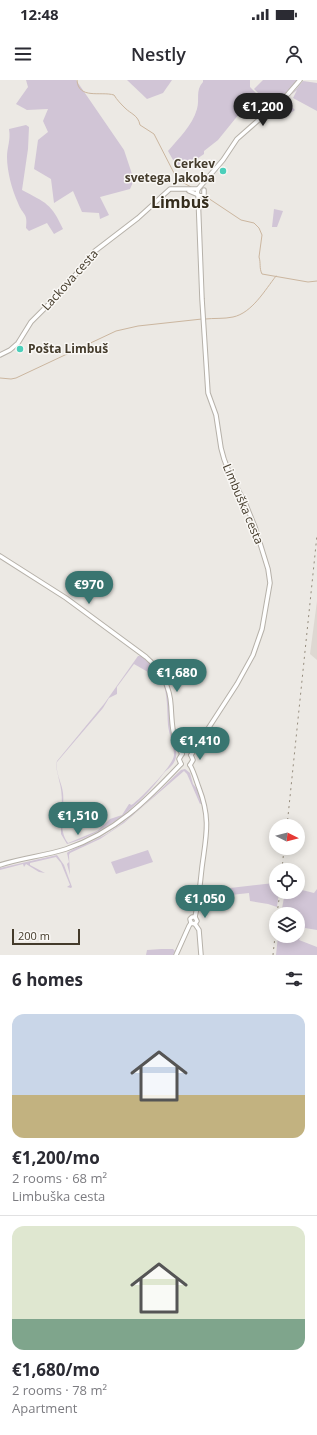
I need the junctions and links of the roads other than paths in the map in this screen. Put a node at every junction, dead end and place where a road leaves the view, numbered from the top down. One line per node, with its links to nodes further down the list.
1 (300, 80): 2 (main road)
2 (209, 177): 3 (main road); 5 (main road)
3 (198, 189): 4 (main road, Lackova cesta); 5 (main road); 6 (main road)
4 (186, 190): 6 (main road); 7 (main road, Lackova cesta)
5 (204, 190): 6 (main road)
6 (199, 195): 10 (main road, Limbuška cesta)
7 (0, 355)
8 (0, 556): 9 (main road)
9 (182, 754): 10 (main road); 11 (main road)
10 (191, 755): 12 (main road)
11 (181, 764): 12 (main road); 13 (main road)
12 (190, 765): 14 (main road)
13 (0, 865)
14 (195, 917): 15 (main road); 15 (main road)
15 (193, 924): 16 (main road); 17 (main road)
16 (176, 955)
17 (200, 955)

